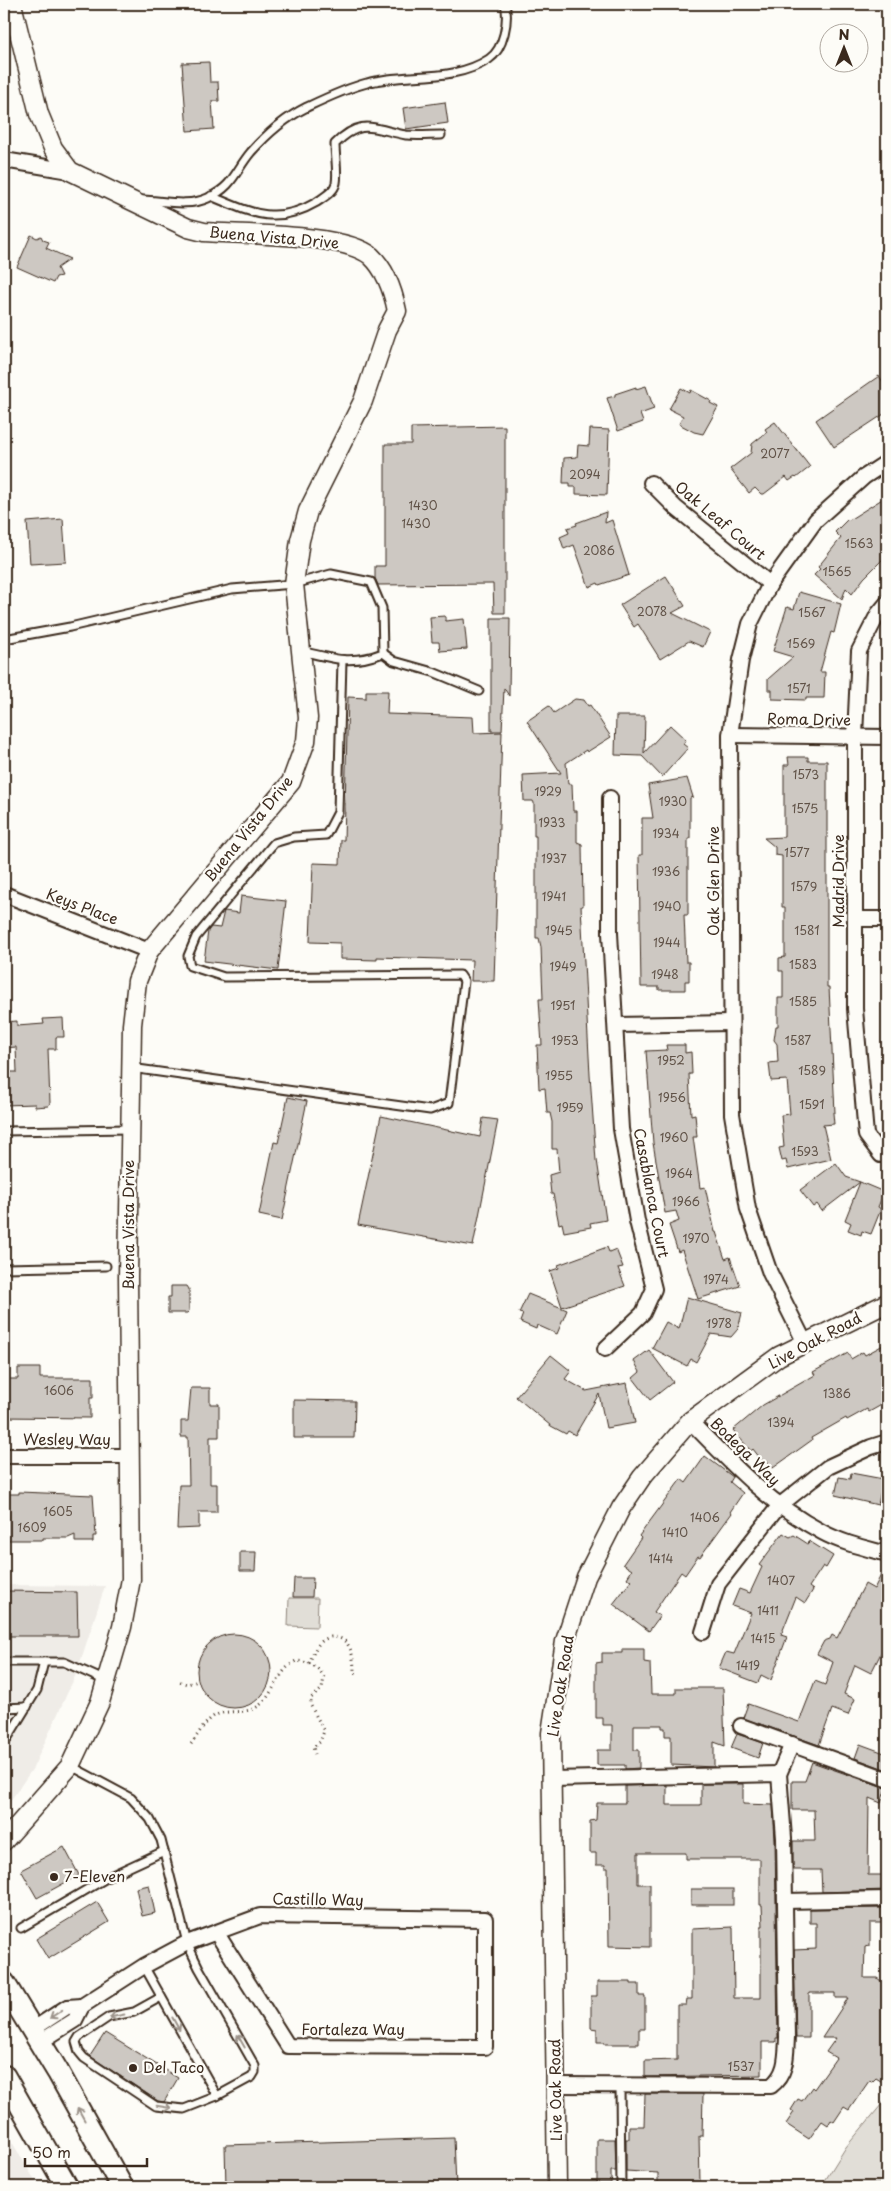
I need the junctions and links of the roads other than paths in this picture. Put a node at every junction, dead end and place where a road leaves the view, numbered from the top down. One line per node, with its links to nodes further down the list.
1 (12, 4): 5 (street, Buena Vista Drive)
2 (504, 4): 6 (lane)
3 (441, 135): 6 (lane)
4 (4, 160): 5 (street)
5 (70, 171): 7 (street, Buena Vista Drive)
6 (211, 196): 7 (lane)
7 (131, 199): 10 (street, Buena Vista Drive)
8 (887, 462): 11 (street, Oak Glen Drive)
9 (650, 482): 11 (street, Oak Leaf Court)
10 (294, 584): 13 (lane); 14 (street, Buena Vista Drive); 15 (lane)
11 (770, 584): 18 (street, Oak Glen Drive)
12 (887, 603): 19 (street, Madrid Drive)
13 (4, 639)
14 (301, 651): 16 (lane); 25 (street, Buena Vista Drive)
15 (383, 653): 16 (lane); 17 (lane)
16 (342, 660): 28 (lane)
17 (479, 691)
18 (730, 735): 19 (street, Roma Drive); 26 (street, Oak Glen Drive)
19 (855, 736): 20 (street, Roma Drive); 23 (street, Madrid Drive)
20 (887, 737)
21 (610, 798): 27 (street, Casablanca Court)
22 (4, 894): 25 (street, Keys Place)
23 (855, 919): 24 (street); 31 (street, Madrid Drive)
24 (887, 919)
25 (149, 951): 28 (street, Buena Vista Drive)
26 (730, 1023): 27 (street); 35 (street, Oak Glen Drive)
27 (616, 1024): 36 (street, Casablanca Court)
28 (131, 1068): 29 (street, Buena Vista Drive)
29 (129, 1129): 30 (lane); 40 (street, Buena Vista Drive)
30 (4, 1130)
31 (887, 1155)
32 (106, 1266): 33 (lane)
33 (4, 1268)
34 (887, 1304): 35 (street, Live Oak Road)
35 (805, 1343): 37 (street, Live Oak Road)
36 (605, 1349)
37 (690, 1421): 41 (street, Bodega Way); 54 (street, Live Oak Road)
38 (887, 1442): 41 (street)
39 (4, 1456): 40 (street, Wesley Way)
40 (130, 1456): 46 (street, Buena Vista Drive)
41 (779, 1506): 42 (street, Bodega Way); 43 (street)
42 (887, 1554)
43 (703, 1632)
44 (4, 1662): 45 (lane)
45 (44, 1662): 46 (lane); 47 (lane)
46 (106, 1681): 52 (street, Buena Vista Drive)
47 (27, 1707): 48 (lane); 50 (lane)
48 (4, 1708)
49 (741, 1726): 51 (street)
50 (4, 1744)
51 (792, 1744): 53 (street); 55 (street)
52 (70, 1766): 56 (street, Buena Vista Drive); 57 (lane)
53 (779, 1774): 54 (street); 59 (street)
54 (552, 1779): 69 (street, Live Oak Road)
55 (887, 1779)
56 (4, 1841)
57 (164, 1850): 60 (lane); 62 (lane)
58 (887, 1899): 59 (street)
59 (785, 1901): 70 (street)
60 (21, 1928)
61 (216, 1932): 62 (street, Castillo Way); 64 (street, Castillo Way); 64 (street, Fortaleza Way)
62 (187, 1943): 63 (street, Castillo Way); 71 (lane, one-way to 62)
63 (144, 1966): 66 (lane); 67 (street, Castillo Way)
64 (486, 1979)
65 (4, 1983): 67 (main road)
66 (161, 1997): 71 (lane, one-way to 71); 71 (lane, one-way to 71)
67 (36, 2036): 73 (main road, one-way to 67)
68 (4, 2076): 72 (main road)
69 (556, 2085): 70 (street); 74 (street, Live Oak Road)
70 (620, 2086): 75 (lane)
71 (216, 2096)
72 (67, 2187)
73 (122, 2187)
74 (557, 2187)
75 (621, 2187)

